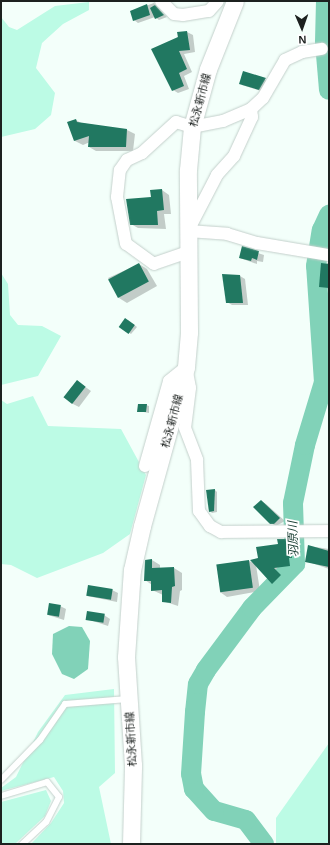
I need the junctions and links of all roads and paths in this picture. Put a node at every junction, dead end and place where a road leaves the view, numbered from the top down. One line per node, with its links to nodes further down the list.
1 (161, 1): 2 (street)
2 (218, 1)
3 (235, 1): 6 (main road, 松永新市線)
4 (322, 49): 5 (street)
5 (251, 109): 6 (street); 7 (street)
6 (192, 127): 7 (main road, 松永新市線); 8 (street)
7 (188, 231): 8 (main road, 松永新市線); 9 (street)
8 (188, 252): 10 (main road, 松永新市線)
9 (329, 255)
10 (186, 367): 11 (street); 12 (street); 13 (main road, 松永新市線)
11 (145, 466)
12 (329, 531)
13 (129, 699): 14 (lane); 17 (main road, 松永新市線)
14 (1, 780)
15 (1, 796): 16 (lane)
16 (22, 844)
17 (131, 844)

